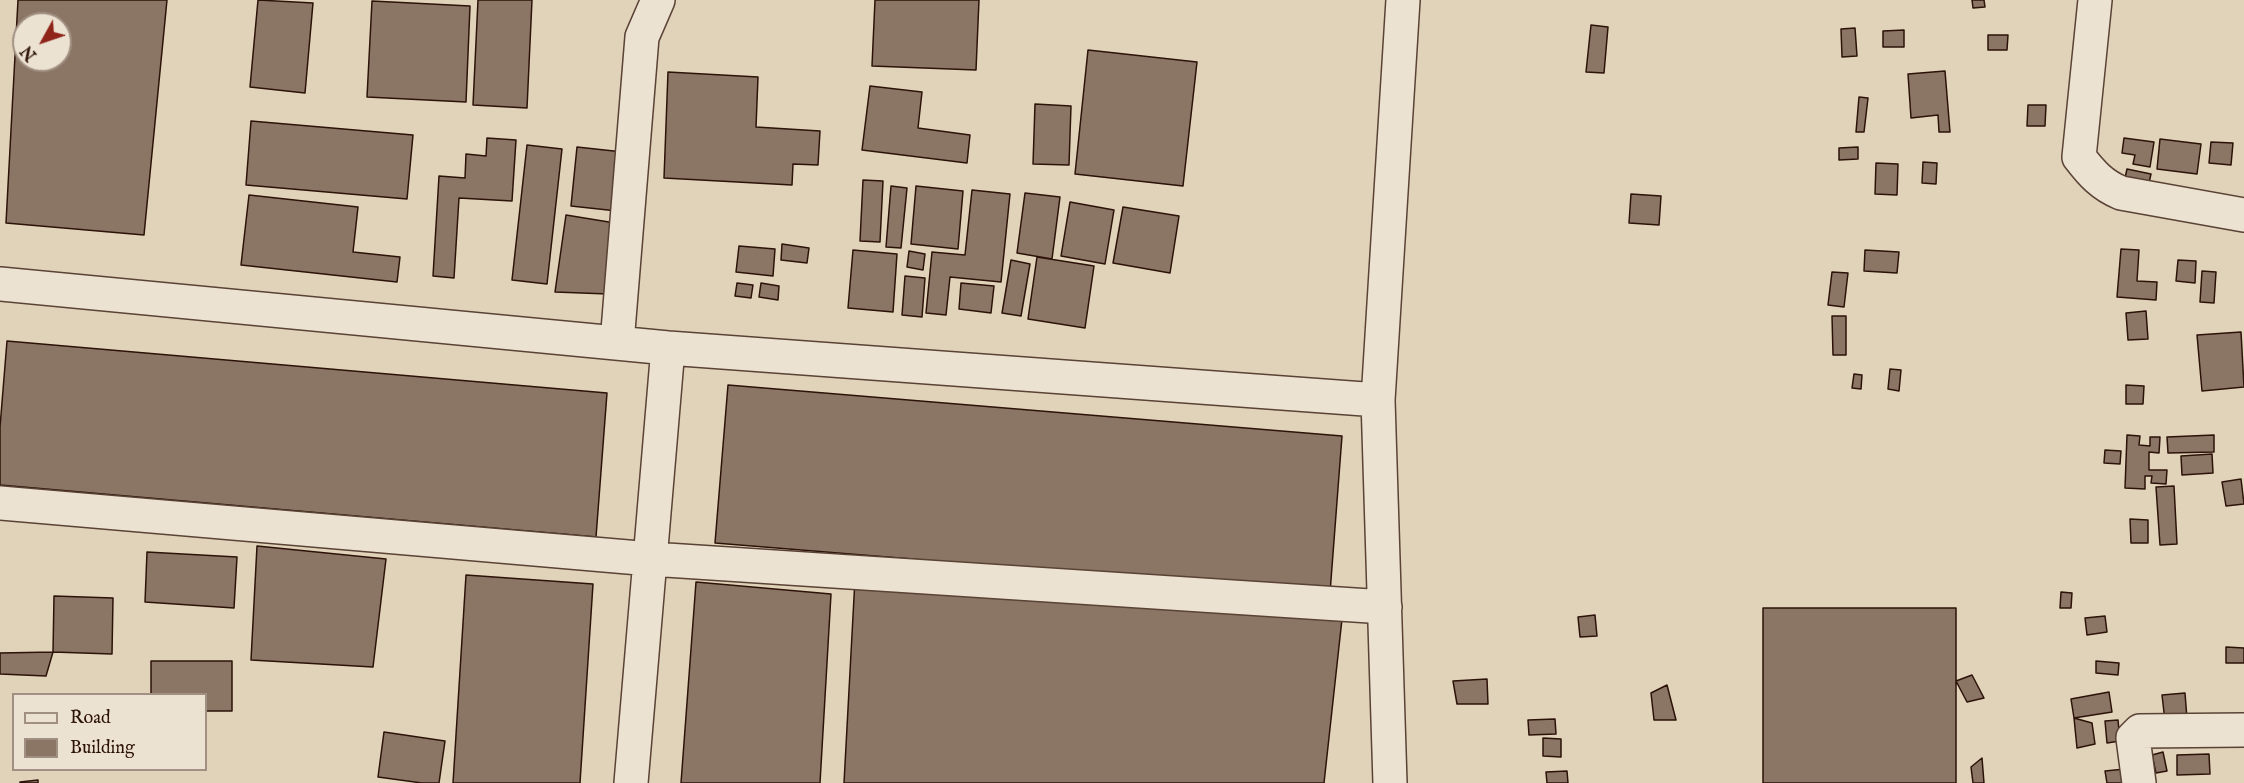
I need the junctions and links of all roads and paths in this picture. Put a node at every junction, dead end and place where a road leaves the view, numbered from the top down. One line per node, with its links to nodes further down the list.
1 (658, 0): 6 (street)
2 (1403, 0): 8 (street)
3 (2095, 0): 4 (street)
4 (2244, 215)
5 (0, 284): 6 (street)
6 (617, 343): 7 (street)
7 (668, 348): 8 (street); 10 (street)
8 (1378, 400): 11 (street)
9 (0, 503): 10 (street)
10 (651, 559): 11 (street); 13 (street)
11 (1385, 607): 14 (street)
12 (2244, 730): 15 (street)
13 (631, 783)
14 (1390, 783)
15 (2139, 783)

